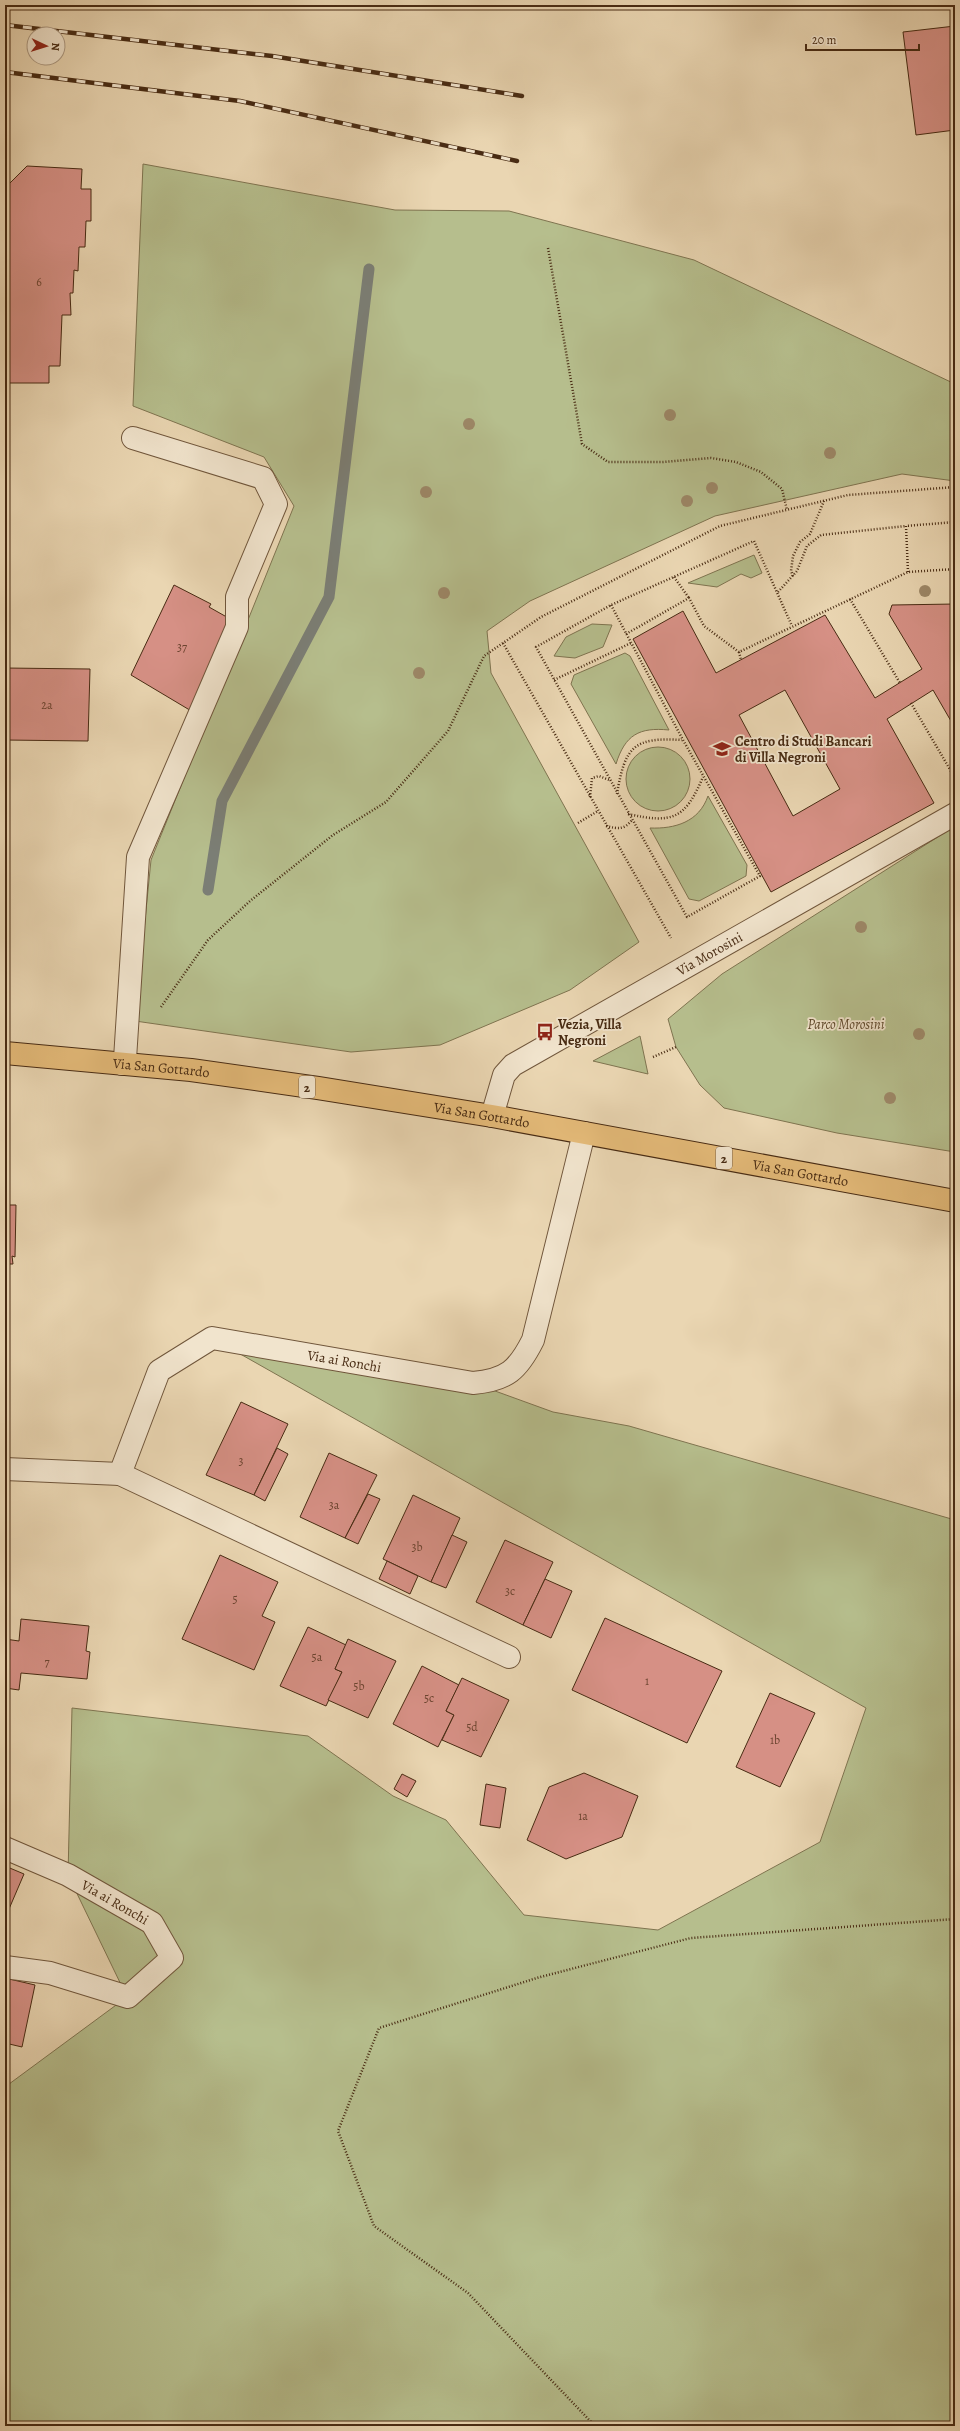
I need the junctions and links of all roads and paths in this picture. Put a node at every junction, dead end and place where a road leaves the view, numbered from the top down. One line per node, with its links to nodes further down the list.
1 (548, 248): 5 (path)
2 (134, 438): 42 (street)
3 (955, 487): 4 (path)
4 (824, 500): 5 (path); 10 (path)
5 (787, 510): 18 (path)
6 (955, 522): 7 (path)
7 (906, 526): 9 (path); 10 (path)
8 (955, 569): 9 (path)
9 (908, 572): 14 (path)
10 (793, 576): 12 (path)
11 (674, 577): 12 (path); 13 (path); 15 (path)
12 (778, 592): 16 (path)
13 (689, 598): 17 (path); 20 (path)
14 (850, 599): 16 (path); 23 (path)
15 (611, 605): 17 (path); 28 (path)
16 (792, 626): 20 (path)
17 (626, 634): 19 (path)
18 (503, 643): 30 (path); 38 (path)
19 (631, 643): 22 (path); 25 (path)
20 (739, 652): 21 (path)
21 (741, 660)
22 (553, 680)
23 (900, 683)
24 (912, 703): 27 (path)
25 (683, 740): 26 (path); 29 (path)
26 (703, 776): 32 (path); 34 (path)
27 (955, 778)
28 (610, 780): 29 (path); 30 (path)
29 (617, 794): 32 (path)
30 (590, 797): 31 (path)
31 (598, 811): 35 (path); 36 (path)
32 (628, 814): 34 (path)
33 (955, 814): 43 (street, Via Morosini)
34 (632, 820): 36 (path)
35 (578, 823)
36 (606, 826): 37 (path)
37 (675, 945)
38 (160, 1009)
39 (676, 1047): 41 (path)
40 (5, 1053): 42 (main road, Via San Gottardo / 2)
41 (653, 1057)
42 (122, 1064): 43 (main road, Via San Gottardo / 2)
43 (492, 1116): 44 (main road, Via San Gottardo / 2)
44 (584, 1133): 45 (main road, Via San Gottardo / 2); 47 (street, Via ai Ronchi)
45 (955, 1201)
46 (5, 1469): 47 (street)
47 (120, 1474): 48 (street)
48 (509, 1657)
49 (5, 1848): 51 (street, Via ai Ronchi)
50 (955, 1919): 52 (path)
51 (5, 1967)
52 (595, 2426)

